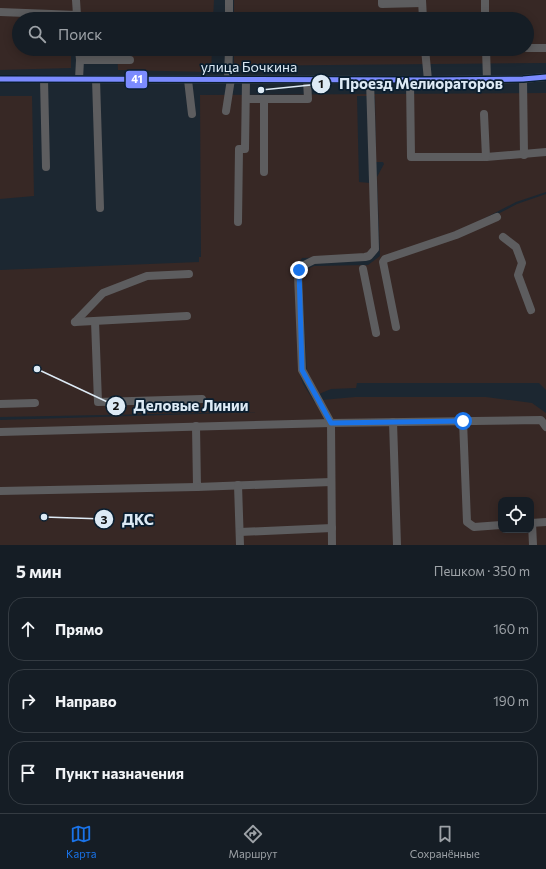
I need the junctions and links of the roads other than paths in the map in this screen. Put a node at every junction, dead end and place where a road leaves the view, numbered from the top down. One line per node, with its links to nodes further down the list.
1 (76, 0): 7 (street)
2 (229, 0): 8 (street)
3 (382, 0): 5 (street)
4 (485, 0): 10 (street)
5 (422, 2): 9 (street)
6 (0, 12): 11 (street)
7 (77, 12)
8 (229, 12)
9 (423, 12)
10 (485, 12)
11 (12, 13)
12 (534, 48): 13 (street)
13 (546, 48)
14 (80, 56): 18 (street)
15 (229, 56): 25 (street)
16 (426, 56): 32 (street)
17 (486, 56): 33 (street)
18 (80, 60): 19 (street); 23 (street)
19 (130, 60)
20 (546, 77): 26 (street, улица Бочкина)
21 (0, 79): 22 (street, улица Бочкина)
22 (44, 79): 23 (street, улица Бочкина); 42 (street)
23 (80, 79): 24 (street, улица Бочкина)
24 (96, 79): 27 (street, улица Бочкина); 44 (street)
25 (230, 79): 27 (street, улица Бочкина); 28 (street, улица Бочкина); 36 (street)
26 (523, 79): 33 (street, улица Бочкина); 40 (street)
27 (188, 80): 37 (street)
28 (246, 80): 29 (street, улица Бочкина); 35 (street)
29 (307, 80): 30 (street, улица Бочкина); 34 (street)
30 (370, 80): 31 (street, улица Бочкина); 60 (street)
31 (410, 80): 32 (street, улица Бочкина); 41 (street)
32 (428, 80): 33 (street, улица Бочкина)
33 (487, 80)
34 (264, 99): 35 (street); 43 (street)
35 (246, 100): 46 (street)
36 (226, 111)
37 (192, 114)
38 (484, 114): 41 (street)
39 (546, 152): 40 (street)
40 (524, 155): 41 (street)
41 (486, 157)
42 (46, 167)
43 (264, 172)
44 (100, 208)
45 (497, 217): 53 (street)
46 (238, 222)
47 (503, 237): 50 (street)
48 (363, 269): 54 (street)
49 (189, 274): 52 (street)
50 (531, 310)
51 (187, 316): 52 (street)
52 (94, 321): 55 (street)
53 (396, 327)
54 (376, 333)
55 (202, 399)
56 (35, 403): 57 (street)
57 (0, 404)
58 (463, 421): 59 (street); 62 (street); 70 (street)
59 (393, 422): 60 (street); 76 (street)
60 (331, 423): 61 (street); 64 (street)
61 (196, 426): 63 (street); 66 (street)
62 (546, 427)
63 (0, 432)
64 (331, 482): 65 (street); 71 (street)
65 (238, 485): 66 (street); 72 (street)
66 (197, 487): 67 (street)
67 (0, 491)
68 (546, 522): 69 (street)
69 (534, 523)
70 (498, 525)
71 (332, 528): 72 (street); 75 (street)
72 (240, 532): 74 (street)
73 (532, 533): 77 (street)
74 (240, 545)
75 (332, 545)
76 (397, 545)
77 (533, 545)

